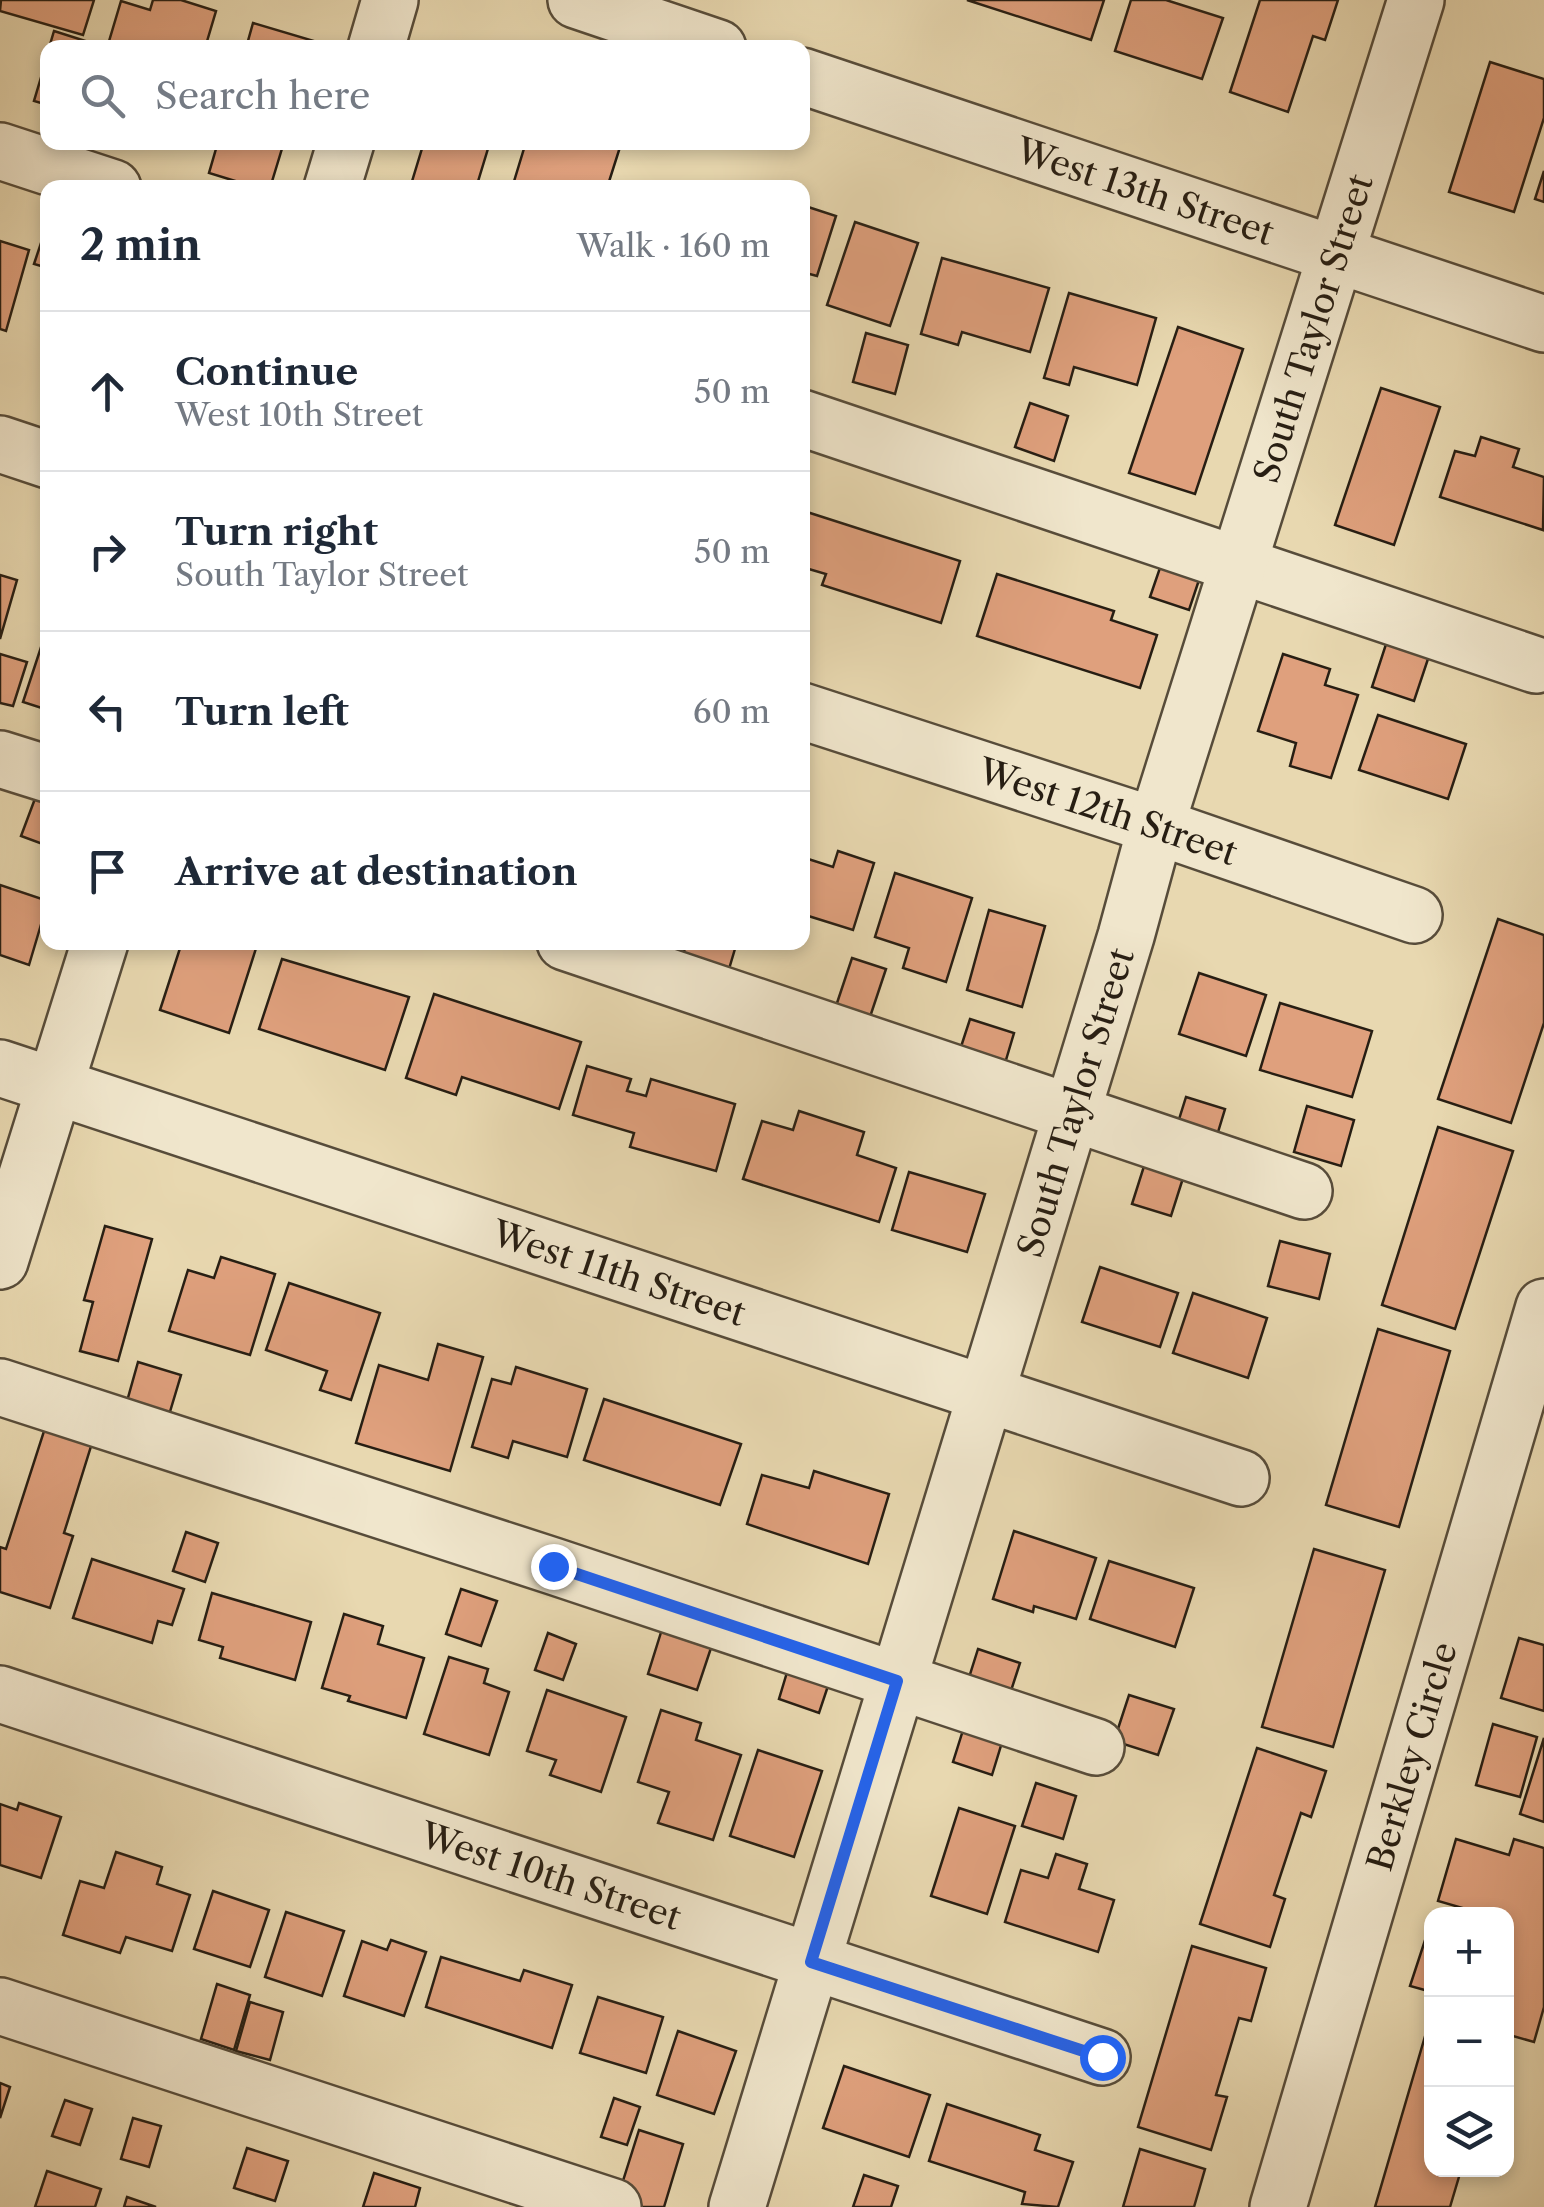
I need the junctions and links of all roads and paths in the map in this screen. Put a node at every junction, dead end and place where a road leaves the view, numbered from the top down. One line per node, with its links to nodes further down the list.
1 (390, 0): 4 (street)
2 (576, 0): 5 (street)
3 (1416, 0): 11 (street, South Taylor Street)
4 (378, 40)
5 (694, 40)
6 (810, 79): 11 (street, West 13th Street)
7 (344, 150): 10 (street)
8 (0, 151): 9 (street)
9 (89, 180)
10 (334, 180)
11 (1337, 254): 12 (street, West 13th Street); 16 (street, South Taylor Street)
12 (1544, 324)
13 (810, 421): 16 (street)
14 (0, 444): 15 (street)
15 (40, 457)
16 (1240, 563): 17 (street); 21 (street, South Taylor Street)
17 (1536, 664)
18 (810, 713): 21 (street, West 12th Street)
19 (0, 758): 20 (street)
20 (40, 771)
21 (1156, 826): 22 (street, West 12th Street); 27 (street, South Taylor Street)
22 (1414, 915)
23 (98, 950): 26 (street)
24 (590, 950): 27 (street)
25 (0, 1068): 26 (street, West 11th Street)
26 (55, 1086): 29 (street); 32 (street, West 11th Street)
27 (1072, 1113): 28 (street); 32 (street, South Taylor Street)
28 (1304, 1191)
29 (0, 1261)
30 (1544, 1308): 42 (street, Berkley Circle)
31 (0, 1387): 34 (street)
32 (985, 1394): 33 (street, West 11th Street); 34 (street, South Taylor Street)
33 (1241, 1478)
34 (897, 1681): 36 (street); 37 (street, South Taylor Street)
35 (0, 1694): 37 (street, West 10th Street)
36 (1096, 1747)
37 (811, 1962): 39 (street, West 10th Street); 41 (street, South Taylor Street)
38 (0, 2006): 40 (street)
39 (1102, 2057)
40 (613, 2207)
41 (737, 2207)
42 (1278, 2207)

